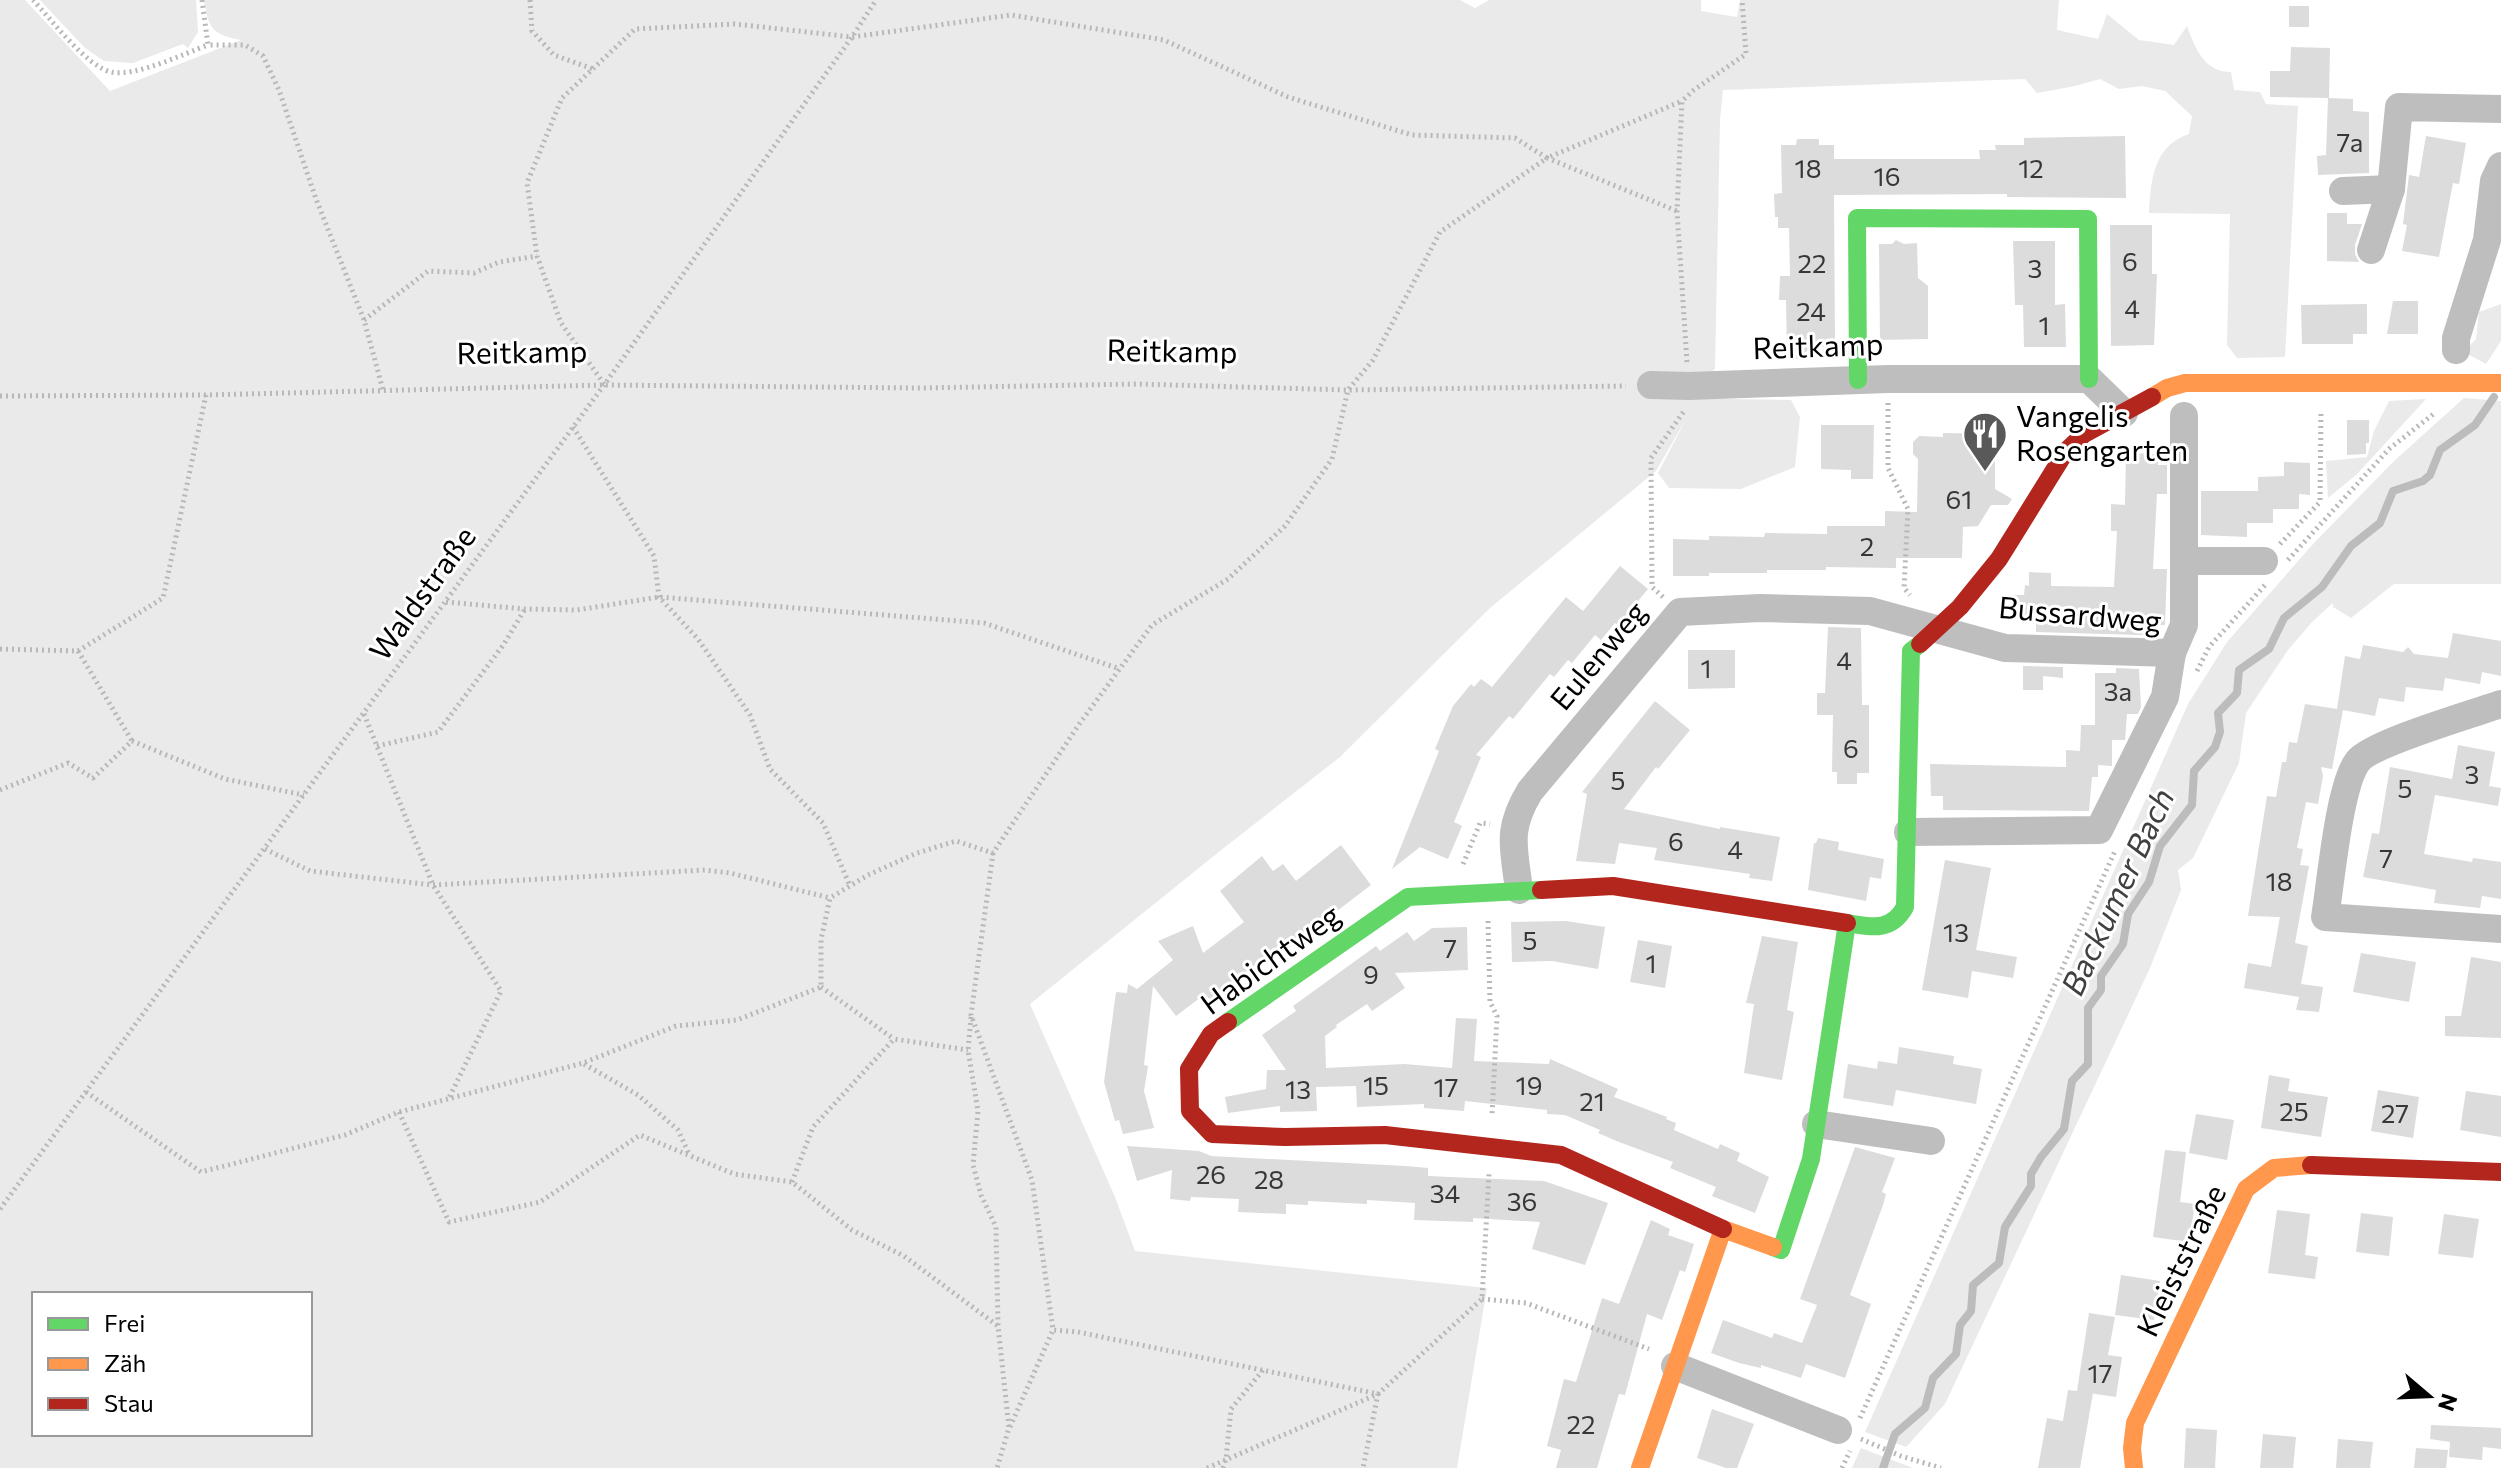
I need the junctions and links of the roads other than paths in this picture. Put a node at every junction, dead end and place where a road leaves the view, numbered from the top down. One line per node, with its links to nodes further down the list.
1 (2501, 109): 3 (street)
2 (2501, 166): 6 (street)
3 (2391, 189): 4 (street); 5 (street)
4 (2343, 191)
5 (2371, 250)
6 (2456, 350)
7 (2089, 379): 8 (street, Reitkamp); 8 (street); 11 (street)
8 (1858, 380): 10 (street, Reitkamp)
9 (2501, 383): 11 (street)
10 (1651, 385)
11 (2124, 413): 15 (street, Bussardweg)
12 (2184, 416): 13 (street)
13 (2185, 561): 14 (street); 16 (street)
14 (2272, 569)
15 (1940, 629): 16 (street, Bussardweg); 18 (street, Bussardweg); 19 (street, Eulenweg)
16 (2172, 653): 18 (street, Bussardweg)
17 (2501, 704): 21 (street)
18 (1908, 832): 20 (street, Bussardweg)
19 (1519, 890): 20 (street, Habichtweg); 25 (street, Habichtweg)
20 (1847, 923): 22 (street)
21 (2501, 929)
22 (1816, 1124): 23 (street); 25 (street)
23 (1931, 1141)
24 (2501, 1172): 29 (street, Kleiststraße)
25 (1723, 1229): 26 (street)
26 (1675, 1366): 27 (street); 28 (street)
27 (1850, 1430)
28 (1640, 1468)
29 (2134, 1468)

